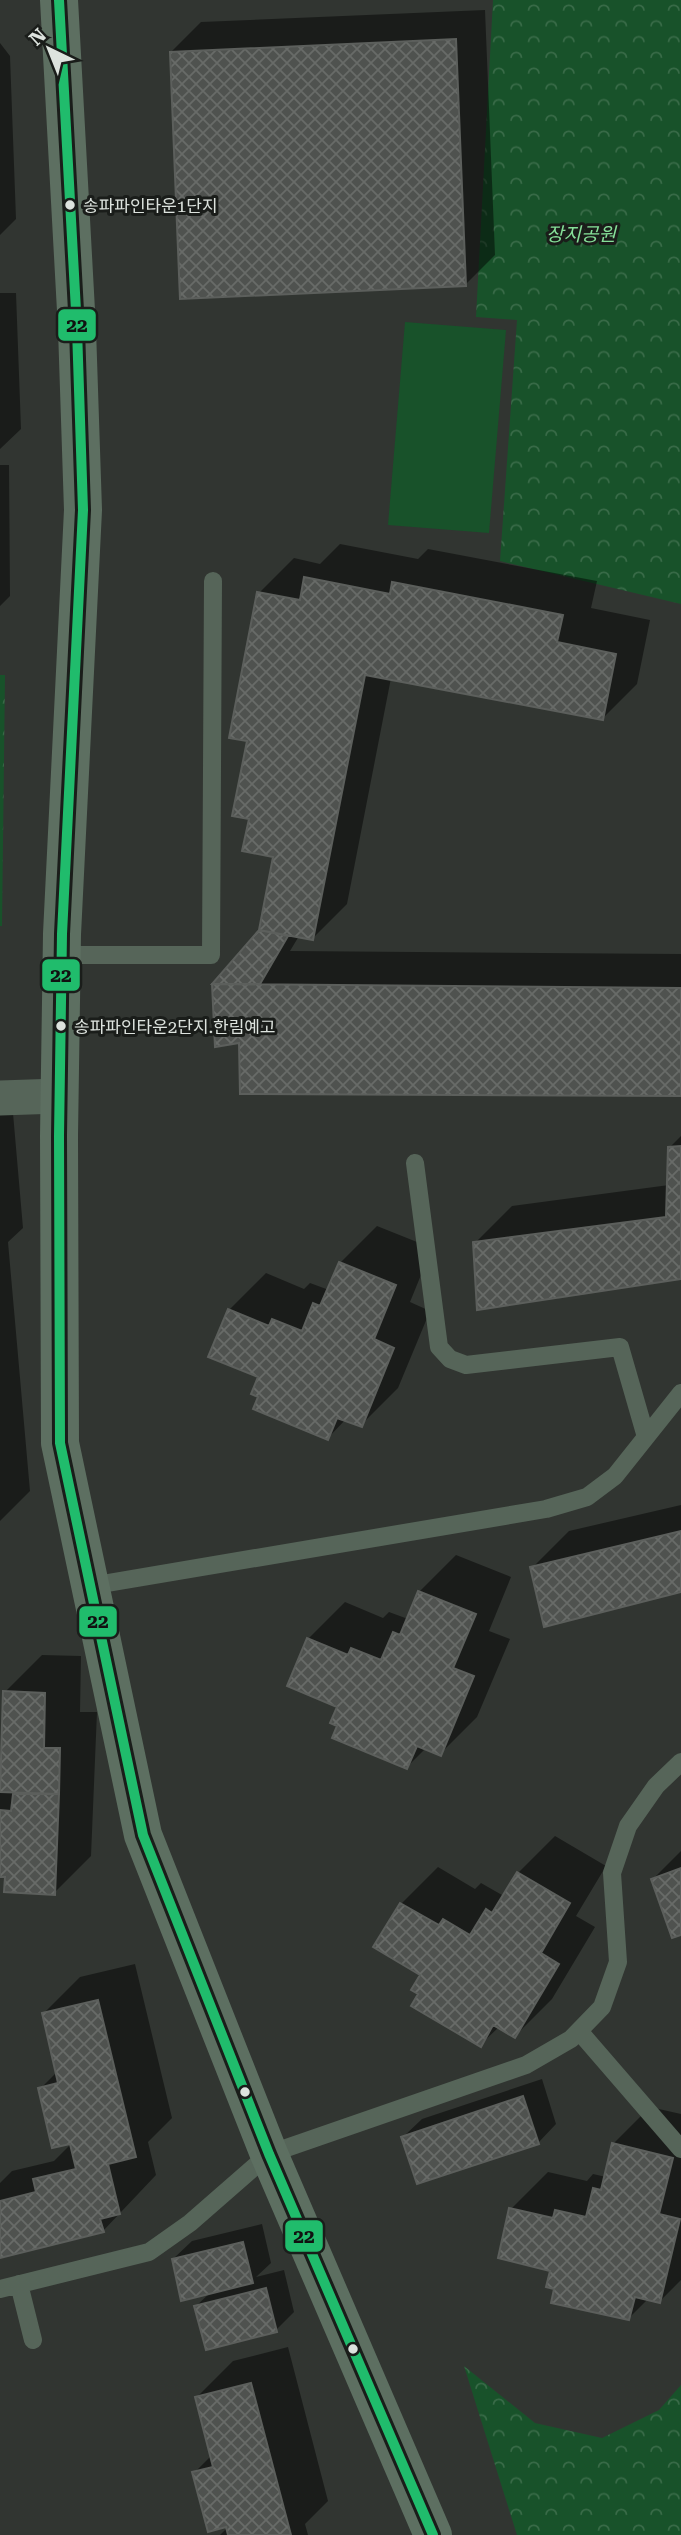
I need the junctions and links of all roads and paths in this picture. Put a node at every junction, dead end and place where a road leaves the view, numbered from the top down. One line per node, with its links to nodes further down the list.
1 (59, 0): 3 (street)
2 (213, 581): 3 (lane)
3 (62, 955): 4 (street)
4 (59, 1096): 5 (street); 9 (street)
5 (0, 1098)
6 (415, 1163): 8 (lane)
7 (681, 1393): 8 (lane)
8 (646, 1437): 9 (lane)
9 (90, 1586): 13 (street)
10 (681, 1762): 11 (lane)
11 (579, 2031): 12 (lane); 13 (lane)
12 (681, 2148)
13 (269, 2154): 14 (lane); 17 (street)
14 (19, 2284): 15 (lane); 16 (lane)
15 (0, 2289)
16 (33, 2340)
17 (433, 2535)

